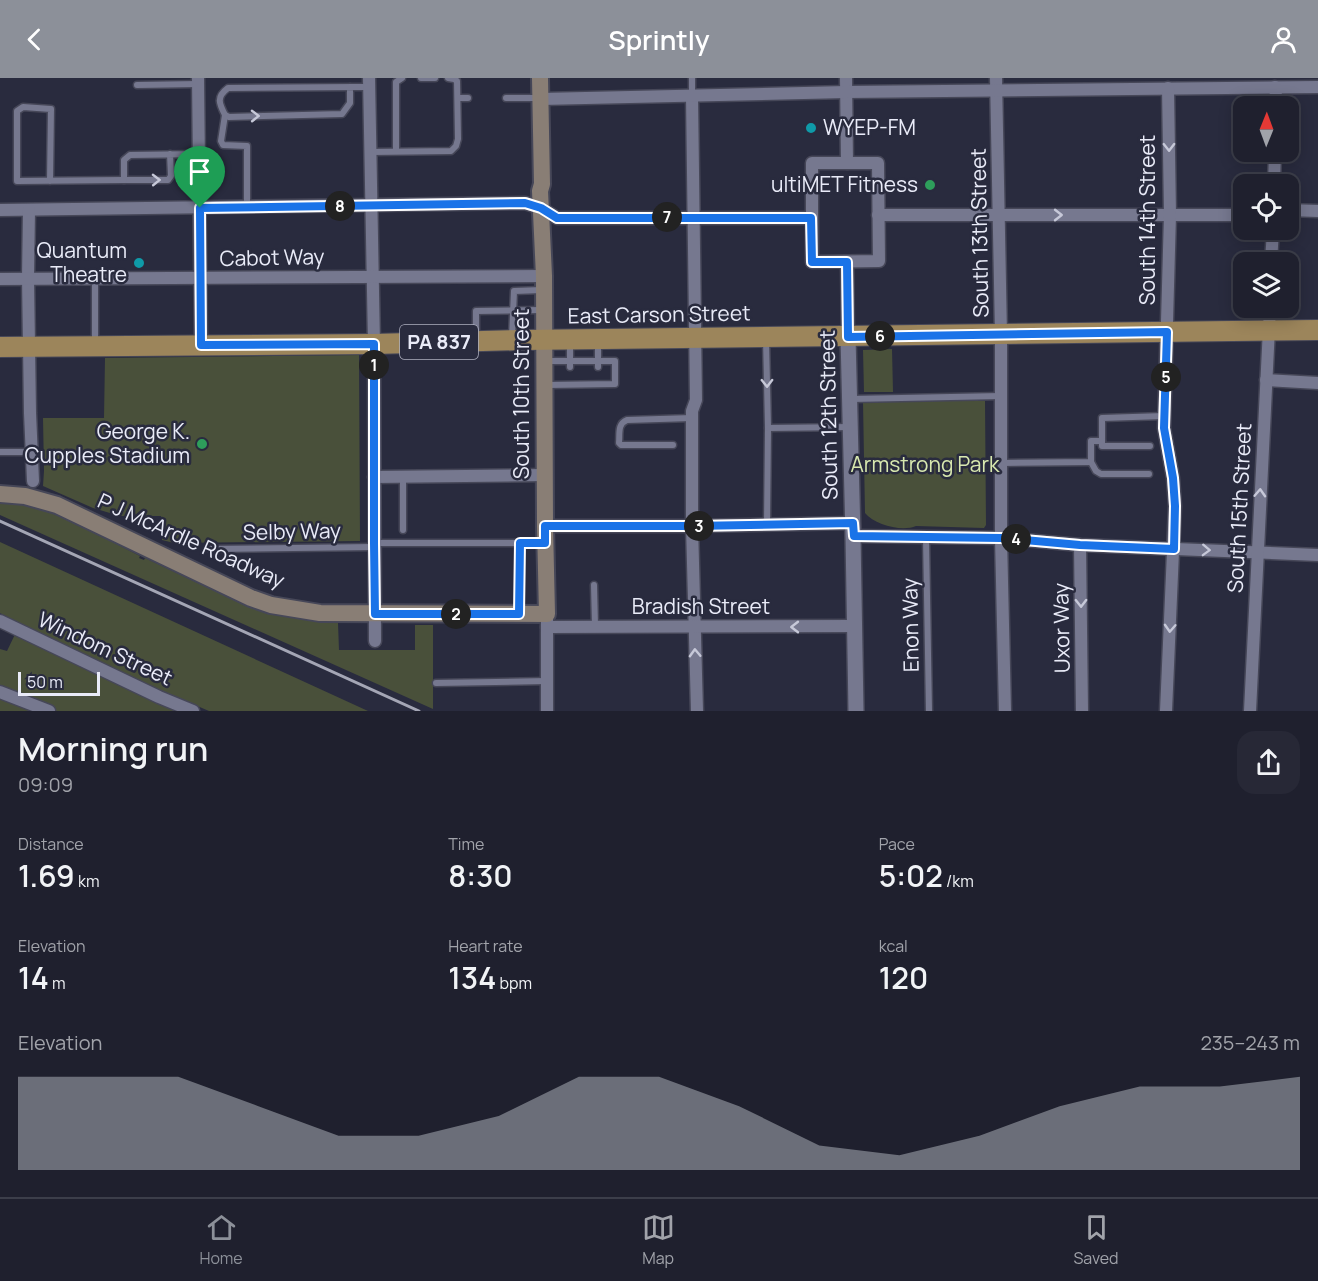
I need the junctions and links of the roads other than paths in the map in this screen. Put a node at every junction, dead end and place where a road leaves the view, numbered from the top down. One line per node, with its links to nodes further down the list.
1 (402, 78): 24 (lane)
2 (421, 78): 3 (lane)
3 (435, 78)
4 (448, 78): 19 (lane)
5 (540, 78): 22 (main road, South 10th Street)
6 (692, 78): 17 (lane)
7 (846, 78): 16 (street)
8 (198, 81): 11 (lane); 27 (street)
9 (369, 83): 12 (lane); 25 (street)
10 (996, 84): 15 (street); 16 (street); 40 (street, South 13th Street)
11 (137, 85)
12 (350, 87): 23 (lane, one-way to 12); 23 (lane)
13 (1275, 87): 14 (street); 15 (street); 18 (street)
14 (1318, 87)
15 (1168, 88): 41 (street, South 14th Street, one-way to 41)
16 (846, 92): 17 (street); 28 (street)
17 (692, 96): 22 (street); 43 (street)
18 (1276, 96)
19 (458, 98): 20 (lane); 24 (lane)
20 (468, 98)
21 (506, 98): 22 (lane)
22 (541, 99): 34 (main road, South 10th Street)
23 (225, 115): 32 (lane)
24 (396, 151): 25 (lane)
25 (370, 152): 31 (street)
26 (170, 154): 27 (lane); 29 (lane); 29 (lane, one-way to 26)
27 (199, 154): 33 (street)
28 (846, 163): 39 (street); 44 (street)
29 (124, 180): 30 (lane)
30 (51, 181): 30 (lane)
31 (371, 205): 32 (street); 34 (street); 46 (street)
32 (247, 206): 33 (street)
33 (200, 208): 36 (street); 49 (street)
34 (541, 208): 43 (street); 51 (main road, South 10th Street)
35 (0, 210): 36 (street)
36 (30, 210): 47 (street)
37 (1299, 210): 38 (street)
38 (1318, 211)
39 (878, 214): 40 (street); 45 (street)
40 (999, 214): 41 (street, one-way to 41); 58 (street, South 13th Street)
41 (1170, 215): 42 (street); 57 (street, South 14th Street)
42 (1233, 215)
43 (694, 217): 44 (street); 61 (street)
44 (811, 218): 45 (street)
45 (847, 262): 59 (street, South 12th Street)
46 (373, 276): 49 (street, Cabot Way); 51 (street, Cabot Way); 67 (street)
47 (28, 278): 48 (street, Cabot Way); 50 (street, Cabot Way); 71 (street)
48 (95, 278): 49 (street, Cabot Way); 69 (lane)
49 (200, 278): 68 (street)
50 (0, 279)
51 (544, 283): 52 (main road, South 10th Street); 53 (lane)
52 (544, 310): 53 (lane); 63 (main road, South 10th Street)
53 (512, 311): 62 (lane); 66 (lane)
54 (1269, 318): 56 (street, South 15th Street)
55 (1318, 330): 56 (main road, East Carson Street / PA 837)
56 (1269, 331): 57 (main road, East Carson Street / PA 837); 75 (street, South 15th Street)
57 (1167, 332): 58 (main road, East Carson Street / PA 837); 80 (street, South 14th Street)
58 (1001, 335): 59 (main road, East Carson Street / PA 837); 78 (street, South 13th Street)
59 (848, 337): 60 (main road, East Carson Street / PA 837); 79 (street, South 12th Street)
60 (766, 338): 61 (main road, East Carson Street / PA 837); 83 (lane, one-way to 83)
61 (696, 339): 65 (main road, East Carson Street / PA 837); 81 (street)
62 (512, 340): 63 (main road, East Carson Street / PA 837); 66 (main road, East Carson Street / PA 837)
63 (543, 340): 64 (main road, East Carson Street / PA 837); 72 (main road, South 10th Street)
64 (570, 340): 65 (main road, East Carson Street / PA 837); 73 (lane)
65 (598, 340): 74 (lane)
66 (475, 341): 67 (main road, East Carson Street / PA 837)
67 (374, 344): 68 (main road, East Carson Street / PA 837); 94 (street)
68 (201, 345): 69 (main road, East Carson Street / PA 837)
69 (95, 346): 71 (main road, East Carson Street / PA 837)
70 (0, 347): 71 (main road, East Carson Street / PA 837)
71 (29, 347): 88 (street)
72 (543, 361): 73 (lane); 77 (main road, South 10th Street)
73 (570, 364): 74 (lane)
74 (598, 364): 77 (lane)
75 (1266, 380): 76 (street); 110 (street, South 15th Street, one-way to 75)
76 (1318, 383)
77 (544, 385): 93 (main road, South 10th Street)
78 (1001, 396): 79 (lane); 90 (street, South 13th Street)
79 (850, 399): 82 (street, South 12th Street)
80 (1165, 416): 84 (lane); 109 (street, South 14th Street)
81 (692, 418): 85 (lane); 99 (street)
82 (851, 427): 83 (lane); 101 (street, South 12th Street)
83 (768, 428): 97 (lane)
84 (1102, 441): 86 (lane); 89 (lane)
85 (673, 445)
86 (1150, 446)
87 (0, 452): 88 (lane)
88 (32, 452): 95 (street)
89 (1091, 462): 90 (lane); 91 (lane)
90 (1001, 463): 103 (street, South 13th Street)
91 (1149, 474)
92 (403, 476): 93 (street); 94 (street); 100 (lane)
93 (544, 476): 98 (main road, South 10th Street)
94 (374, 477): 106 (street)
95 (33, 481)
96 (0, 494): 113 (main road, P J McArdle Roadway)
97 (767, 525): 99 (street); 101 (street)
98 (545, 526): 99 (street); 105 (main road, South 10th Street)
99 (692, 526): 119 (street)
100 (403, 530)
101 (853, 530): 102 (street); 117 (street, South 12th Street)
102 (926, 538): 103 (street); 129 (lane, Enon Way)
103 (1001, 538): 107 (street); 130 (street, South 13th Street)
104 (520, 543): 105 (lane, Selby Way); 106 (lane, Selby Way); 114 (lane)
105 (545, 543): 116 (main road, South 10th Street)
106 (374, 545): 108 (lane, Selby Way); 113 (street)
107 (1080, 545): 109 (street); 131 (street, Uxor Way, one-way to 131)
108 (210, 549)
109 (1174, 549): 110 (street, one-way to 110); 132 (street, South 14th Street, one-way to 132)
110 (1258, 552): 111 (street); 133 (street, South 15th Street)
111 (1318, 555)
112 (594, 585): 118 (lane)
113 (375, 614): 114 (main road, P J McArdle Roadway); 120 (street)
114 (519, 614): 116 (main road, P J McArdle Roadway)
115 (0, 621): 125 (street, Windom Street)
116 (547, 621): 118 (street, Bradish Street); 121 (street, South 10th Street)
117 (854, 626): 119 (street, Bradish Street, one-way to 119); 128 (street, South 12th Street)
118 (595, 627): 119 (street, Bradish Street)
119 (694, 627): 127 (street, one-way to 119)
120 (375, 641)
121 (547, 681): 122 (lane); 126 (street, South 10th Street)
122 (435, 683)
123 (0, 692): 124 (street)
124 (49, 711)
125 (193, 711)
126 (547, 711)
127 (697, 711)
128 (856, 711)
129 (929, 711)
130 (1005, 711)
131 (1082, 711)
132 (1166, 711)
133 (1250, 711)

